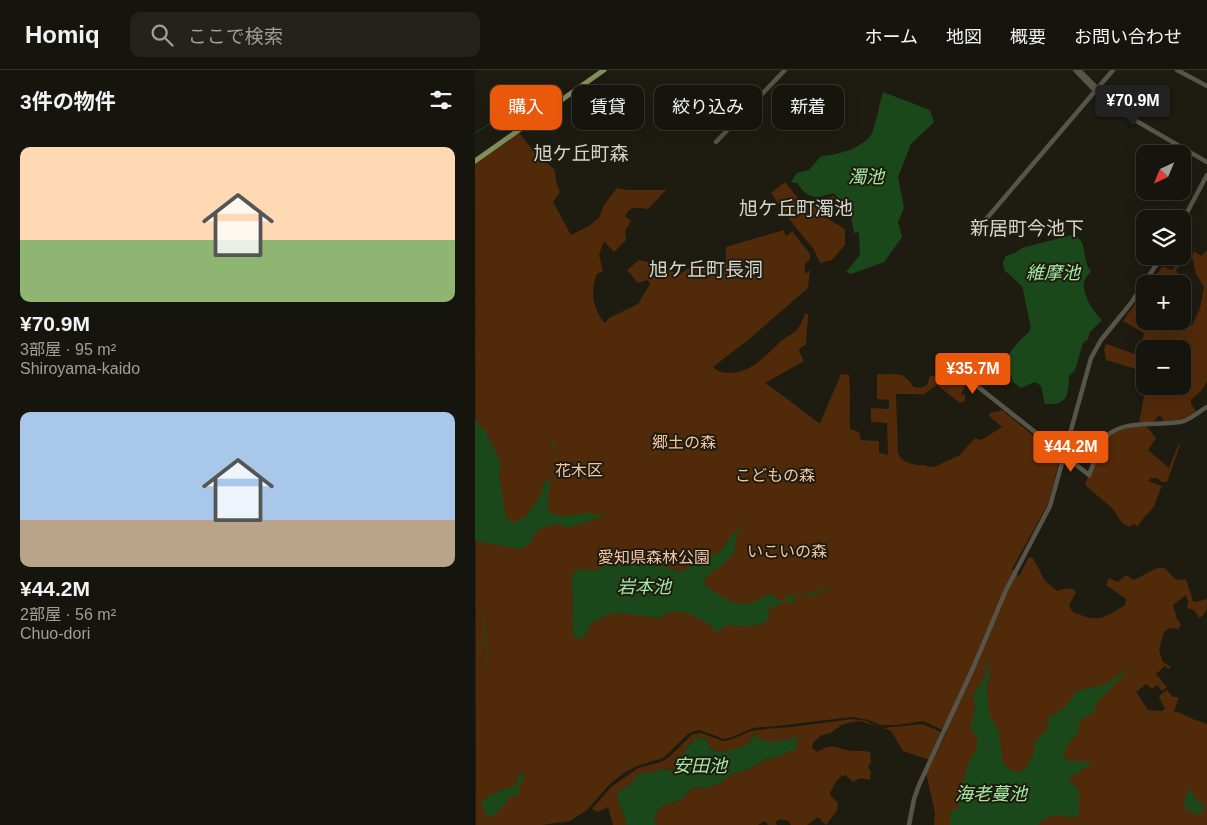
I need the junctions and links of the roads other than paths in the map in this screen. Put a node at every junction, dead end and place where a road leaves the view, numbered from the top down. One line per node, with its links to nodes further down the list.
1 (604, 70): 11 (main road)
2 (785, 70): 9 (street)
3 (1075, 70): 8 (street)
4 (1079, 70): 8 (street)
5 (1113, 70): 8 (street)
6 (1177, 70): 7 (street)
7 (1207, 86)
8 (1096, 90): 10 (street); 14 (street)
9 (716, 142)
10 (1207, 160)
11 (475, 161)
12 (1207, 175): 13 (street)
13 (1188, 210)
14 (976, 230)
15 (1156, 265): 18 (street)
16 (961, 374): 18 (street)
17 (1207, 407): 18 (street)
18 (1064, 456): 19 (street)
19 (909, 825)

